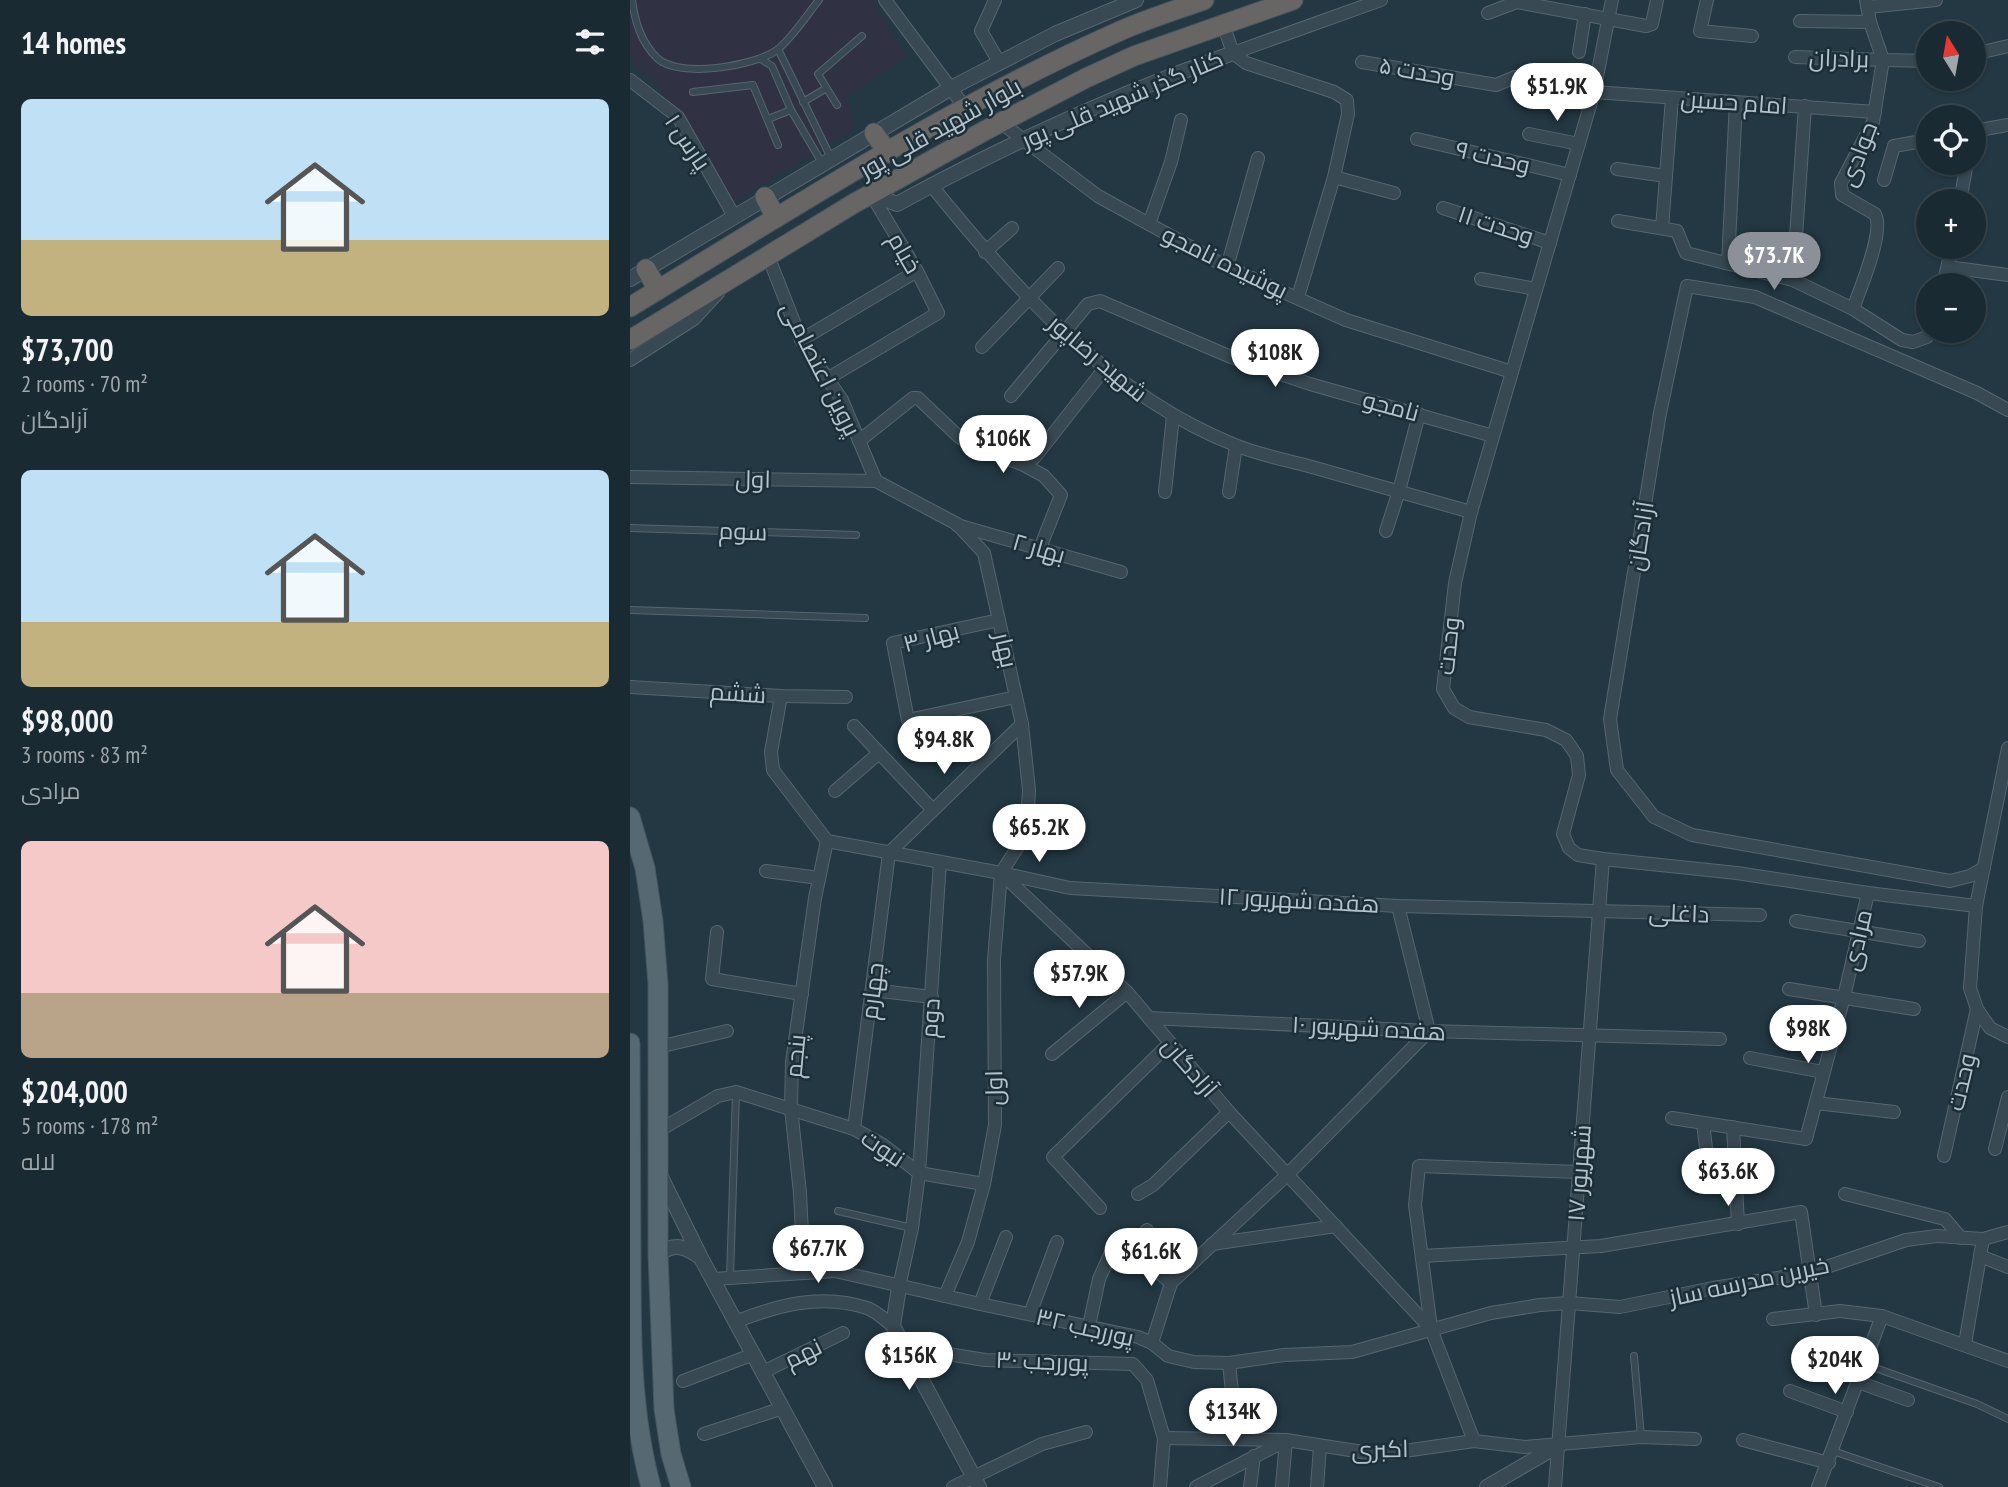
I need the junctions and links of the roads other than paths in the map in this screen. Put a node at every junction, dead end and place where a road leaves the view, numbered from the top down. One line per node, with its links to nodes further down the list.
1 (632, 0): 30 (lane)
2 (819, 0): 24 (lane)
3 (885, 0): 36 (street)
4 (995, 0): 33 (street)
5 (1136, 0): 33 (street)
6 (1204, 0): 20 (highway, بلوار شهید قلی پور)
7 (1293, 0): 19 (highway, بلوار شهید قلی پور)
8 (1381, 0): 27 (street, کنار گذر شهید قلی پور)
9 (1612, 0): 16 (street, وحدت)
10 (1657, 0): 16 (street)
11 (1707, 0): 22 (street)
12 (1936, 0): 13 (street)
13 (1867, 4): 18 (street, جوادی)
14 (1488, 13): 15 (street)
15 (1585, 14): 16 (street); 26 (street)
16 (1609, 19): 39 (street, وحدت)
17 (1800, 21): 18 (street)
18 (1870, 22): 31 (street, جوادی)
19 (1223, 24): 27 (street); 28 (highway, بلوار شهید قلی پور)
20 (1122, 30): 28 (highway); 45 (highway, بلوار شهید قلی پور)
21 (862, 36): 37 (lane)
22 (1752, 36)
23 (2008, 46): 25 (street)
24 (778, 49): 30 (lane); 41 (lane)
25 (1986, 51)
26 (1579, 52)
27 (1233, 53): 56 (street, کنار گذر شهید قلی پور); 66 (street)
28 (1134, 56): 50 (highway, بلوار شهید قلی پور)
29 (1795, 57): 31 (street, برادران)
30 (761, 59): 46 (lane)
31 (1883, 60): 32 (street); 47 (street, جوادی)
32 (1916, 61)
33 (999, 62): 36 (street)
34 (1362, 62): 39 (street, وحدت ۵)
35 (630, 80): 73 (street, پارس ۱)
36 (951, 88): 45 (street); 53 (street)
37 (825, 89): 41 (lane); 43 (lane)
38 (694, 92): 48 (lane)
39 (1594, 92): 40 (street, امام حسین); 58 (street, وحدت)
40 (1672, 97): 42 (street, امام حسین); 65 (street)
41 (803, 102): 62 (lane)
42 (1736, 102): 44 (street, امام حسین); 83 (street)
43 (837, 105)
44 (1805, 106): 47 (street, امام حسین); 93 (street)
45 (966, 109): 60 (highway, بلوار شهید قلی پور)
46 (792, 110): 48 (lane); 62 (lane)
47 (1875, 111): 99 (street, جوادی)
48 (768, 119): 59 (lane)
49 (1181, 120): 76 (street)
50 (1000, 122): 56 (street, پوشیده نامجو); 70 (highway, بلوار شهید قلی پور)
51 (2008, 125): 52 (street)
52 (1986, 129)
53 (874, 133): 60 (highway); 62 (street)
54 (1529, 134): 58 (street)
55 (1417, 139): 64 (street, وحدت ۹)
56 (1022, 140): 68 (street, کنار گذر شهید قلی پور); 76 (street, پوشیده نامجو)
57 (1916, 142): 67 (street)
58 (1579, 144): 64 (street, وحدت)
59 (778, 145)
60 (888, 153): 74 (highway, بلوار شهید قلی پور)
61 (1258, 158): 84 (street)
62 (827, 160): 71 (street)
63 (1617, 169): 65 (street)
64 (1570, 175): 79 (street, وحدت)
65 (1666, 176): 77 (street)
66 (1334, 177): 69 (street); 96 (street)
67 (1884, 180)
68 (931, 185): 70 (street, کنار گذر شهید قلی پور); 80 (street, شهید رضاپور)
69 (1394, 193)
70 (871, 194): 81 (highway, بلوار شهید قلی پور); 87 (street, خیام)
71 (765, 197): 73 (street); 74 (highway)
72 (1443, 208): 79 (street, وحدت ۱۱)
73 (734, 216): 89 (street)
74 (776, 218): 95 (highway, بلوار شهید قلی پور)
75 (1618, 221): 77 (street)
76 (1149, 224): 84 (street, پوشیده نامجو)
77 (1662, 228): 83 (street)
78 (1012, 229): 80 (street)
79 (1550, 243): 94 (street, وحدت)
80 (985, 252): 97 (street, شهید رضاپور)
81 (768, 256): 91 (highway, بلوار شهید قلی پور); 102 (street, پروین اعتصامی)
82 (1950, 259): 85 (street)
83 (1728, 262): 93 (street)
84 (1227, 267): 96 (street, پوشیده نامجو)
85 (1948, 267): 88 (street); 90 (street)
86 (1058, 268): 97 (street)
87 (916, 271): 102 (street); 108 (street, خیام)
88 (1946, 273)
89 (638, 274): 95 (highway)
90 (2008, 275)
91 (731, 278): 101 (highway, بلوار شهید قلی پور); 105 (street)
92 (1481, 279): 94 (street)
93 (1793, 280): 99 (street)
94 (1536, 289): 107 (street, وحدت)
95 (659, 290): 98 (highway, بلوار شهید قلی پور)
96 (1298, 297): 107 (street, پوشیده نامجو)
97 (1030, 299): 100 (street, شهید رضاپور); 104 (street)
98 (630, 307)
99 (1853, 309): 103 (street)
100 (1065, 331): 106 (street, شهید رضاپور); 109 (street); 111 (street, نامجو)
101 (630, 340)
102 (801, 340): 108 (street, پروین اعتصامی)
103 (1916, 340)
104 (982, 347)
105 (630, 360)
106 (1105, 368): 112 (street, شهید رضاپور); 116 (street)
107 (1512, 372): 113 (street, وحدت)
108 (827, 379): 114 (street, پروین اعتصامی)
109 (1011, 396)
110 (2008, 410): 147 (street, آزادگان)
111 (1419, 414): 113 (street, نامجو); 119 (street)
112 (1173, 416): 115 (street, شهید رضاپور); 120 (street)
113 (1493, 436): 122 (street, وحدت)
114 (859, 442): 116 (street); 118 (street, پروین اعتصامی)
115 (1236, 446): 119 (street, شهید رضاپور); 121 (street)
116 (1024, 465): 127 (street)
117 (630, 477): 118 (street, اول)
118 (876, 481): 123 (street, بهار)
119 (1399, 491): 122 (street, شهید رضاپور); 125 (street)
120 (1165, 492)
121 (1229, 492)
122 (1471, 512): 145 (street, وحدت)
123 (957, 524): 127 (street, بهار ۲); 131 (street, بهار)
124 (630, 528): 126 (lane, سوم)
125 (1386, 531)
126 (856, 535)
127 (1041, 548): 128 (street, بهار ۲)
128 (1121, 572)
129 (630, 610): 130 (lane)
130 (865, 618)
131 (999, 620): 134 (street, بهار); 134 (street, بهار ۳)
132 (630, 687): 133 (street, ششم)
133 (781, 696): 135 (street, ششم); 143 (street)
134 (1016, 696): 136 (street, بهار)
135 (846, 697)
136 (1022, 724): 141 (street); 149 (street, بهار)
137 (854, 726): 139 (street)
138 (2008, 748): 147 (street)
139 (879, 752): 140 (street); 141 (street)
140 (835, 791)
141 (933, 810): 144 (street)
142 (630, 817): 176 (main road)
143 (827, 841): 144 (street, هفده شهریور ۱۲); 150 (street, پنجم)
144 (889, 853): 146 (street, هفده شهریور ۱۲); 161 (street, چهارم)
145 (1603, 859): 151 (street, وحدت); 154 (street, ۱۷ شهریور)
146 (940, 862): 149 (street, هفده شهریور ۱۲); 165 (street, دوم)
147 (1984, 868): 153 (street)
148 (766, 871): 150 (street)
149 (1001, 873): 152 (street, هفده شهریور ۱۲); 162 (street, آزادگان); 200 (street, اول)
150 (819, 878): 163 (street, پنجم)
151 (1868, 893): 153 (street, وحدت); 157 (street, مرادی)
152 (1398, 906): 154 (street, هفده شهریور ۱۲); 170 (street)
153 (1976, 906): 167 (street)
154 (1599, 911): 155 (street, داغلی); 171 (street, ۱۷ شهریور)
155 (1760, 915)
156 (1796, 922): 157 (street)
157 (1859, 931): 159 (street); 164 (street, مرادی)
158 (717, 932): 163 (street)
159 (1919, 941)
160 (1789, 989): 164 (street)
161 (872, 990): 165 (street); 190 (street, چهارم)
162 (1127, 992): 168 (street, آزادگان); 177 (street)
163 (802, 994): 184 (street, پنجم)
164 (1844, 997): 166 (street); 179 (street, مرادی)
165 (932, 998): 197 (street, دوم)
166 (1914, 1009)
167 (1977, 1009): 172 (street); 194 (street, وحدت)
168 (1149, 1018): 170 (street, هفده شهریور ۱۰); 175 (street, آزادگان)
169 (727, 1031): 176 (street)
170 (1429, 1031): 171 (street, هفده شهریور ۱۰); 199 (street)
171 (1589, 1036): 173 (street, هفده شهریور ۱۰); 196 (street, ۱۷ شهریور)
172 (2008, 1037)
173 (1720, 1039)
174 (630, 1043): 180 (main road)
175 (1169, 1044): 185 (street, آزادگان); 203 (street)
176 (658, 1046): 191 (main road)
177 (1052, 1054)
178 (1750, 1058): 179 (street)
179 (1824, 1072): 183 (street, مرادی)
180 (630, 1088): 192 (main road)
181 (736, 1092): 184 (street, نبوت); 191 (street); 224 (lane)
182 (2008, 1097): 193 (street)
183 (1816, 1103): 186 (street); 189 (street, مرادی)
184 (791, 1108): 190 (street, نبوت); 222 (street, پنجم)
185 (1229, 1112): 199 (street, آزادگان); 201 (street)
186 (1894, 1112)
187 (1672, 1118): 188 (street, مرادی)
188 (1703, 1123): 189 (street, مرادی); 198 (street)
189 (1733, 1127): 205 (street)
190 (854, 1129): 197 (street, نبوت)
191 (658, 1131): 195 (main road)
192 (630, 1148): 229 (main road)
193 (1995, 1149)
194 (1944, 1156)
195 (657, 1169): 216 (main road); 220 (street)
196 (1579, 1172): 215 (street, ۱۷ شهریور); 218 (street)
197 (919, 1173): 200 (street); 207 (street, نبوت)
198 (1709, 1173)
199 (1287, 1175): 206 (street, آزادگان); 214 (street)
200 (984, 1184): 228 (street, اول)
201 (1138, 1194)
202 (1845, 1194): 211 (street)
203 (1101, 1208)
204 (838, 1211): 207 (lane)
205 (1738, 1224): 215 (street); 223 (street)
206 (1336, 1226): 214 (street); 239 (street, آزادگان)
207 (912, 1228): 227 (street, نبوت)
208 (1147, 1230): 217 (street)
209 (2008, 1232): 212 (street, خیرین مدرسه ساز)
210 (1006, 1237): 231 (street)
211 (1961, 1238): 212 (street, خیرین مدرسه ساز); 223 (street, خیرین مدرسه ساز)
212 (1983, 1239): 219 (street)
213 (1057, 1242): 232 (street)
214 (1212, 1245): 226 (street)
215 (1573, 1248): 218 (street); 230 (street, ۱۷ شهریور)
216 (658, 1254): 220 (street); 274 (main road)
217 (1126, 1255): 226 (street); 238 (street)
218 (1422, 1256): 239 (street)
219 (1980, 1256): 221 (street); 242 (street)
220 (701, 1258): 225 (street)
221 (2008, 1267)
222 (804, 1273): 224 (street, پوررجب ۳۲); 227 (street, پوررجب ۳۲)
223 (1809, 1273): 230 (street, خیرین مدرسه ساز); 233 (street)
224 (730, 1278): 225 (street, پوررجب ۳۲)
225 (714, 1279): 236 (street)
226 (1171, 1283): 241 (street)
227 (899, 1287): 228 (street, پوررجب ۳۲); 237 (street)
228 (944, 1296): 231 (street, پوررجب ۳۲)
229 (630, 1303): 253 (main road)
230 (1569, 1303): 239 (street, خیرین مدرسه ساز); 267 (street, ۱۷ شهریور)
231 (980, 1304): 232 (street, پوررجب ۳۲)
232 (1030, 1314): 238 (street, پوررجب ۳۲)
233 (1816, 1315): 234 (street); 235 (street)
234 (1882, 1316): 242 (street); 248 (street)
235 (1773, 1319)
236 (735, 1322): 237 (street); 244 (street)
237 (893, 1326): 243 (street)
238 (1089, 1326): 241 (street, پوررجب ۳۲)
239 (1431, 1329): 247 (street, پوررجب ۳۲); 266 (street)
240 (843, 1333): 249 (street, نهم)
241 (1152, 1343): 247 (street, پوررجب ۳۲)
242 (1965, 1344): 246 (street)
243 (905, 1348): 261 (street, پوررجب ۳۰); 271 (street)
244 (754, 1354): 249 (street); 250 (street)
245 (1634, 1356): 260 (lane)
246 (2008, 1361)
247 (1229, 1363): 263 (street)
248 (1864, 1364): 251 (street); 257 (lane)
249 (763, 1372): 255 (street)
250 (683, 1381)
251 (1858, 1382): 254 (street); 256 (street)
252 (1790, 1391): 256 (street)
253 (632, 1395): 273 (main road)
254 (1908, 1400)
255 (783, 1408): 259 (street); 275 (street)
256 (1847, 1412): 270 (street)
257 (2008, 1419)
258 (1086, 1432): 271 (street)
259 (704, 1434)
260 (1641, 1437): 262 (street, اکبری); 267 (street, اکبری)
261 (1164, 1438): 263 (street, اکبری); 277 (street, پوررجب ۳۰)
262 (1695, 1438)
263 (1237, 1439): 264 (street, اکبری)
264 (1286, 1440): 268 (street, اکبری); 269 (street); 272 (street)
265 (1743, 1440): 270 (street)
266 (1474, 1441): 267 (street, اکبری); 268 (street, اکبری)
267 (1559, 1445): 281 (street); 282 (street, ۱۷ شهریور)
268 (1320, 1447): 280 (street)
269 (1254, 1455): 278 (street); 279 (street)
270 (1831, 1457): 283 (street); 284 (lane)
271 (976, 1482): 276 (street)
272 (1282, 1486)
273 (651, 1487)
274 (681, 1487)
275 (825, 1487)
276 (953, 1487)
277 (1160, 1487)
278 (1196, 1487)
279 (1250, 1487)
280 (1318, 1487)
281 (1487, 1487)
282 (1555, 1487)
283 (1818, 1487)
284 (1939, 1487)

